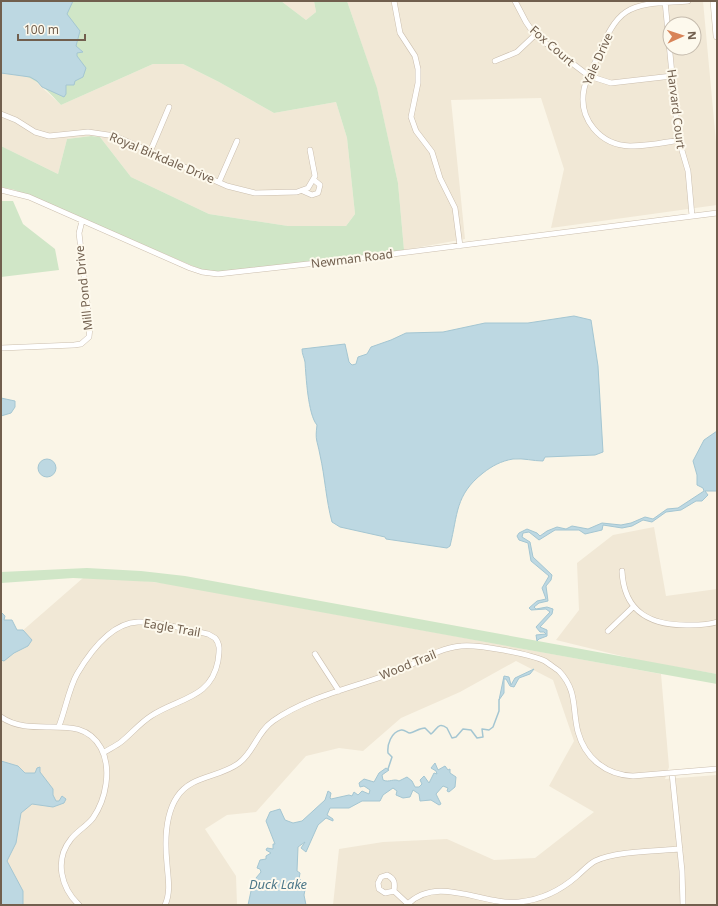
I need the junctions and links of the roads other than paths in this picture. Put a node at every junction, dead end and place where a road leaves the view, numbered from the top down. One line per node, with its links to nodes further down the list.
1 (394, 1): 24 (street)
2 (515, 1): 6 (street, Fox Court)
3 (688, 1): 5 (street, Yale Drive)
4 (714, 1): 7 (street)
5 (665, 2): 9 (street, Yale Drive); 10 (street, Harvard Court)
6 (535, 35): 8 (street); 9 (street, Fox Court)
7 (717, 36)
8 (495, 62)
9 (589, 76): 10 (street, Fox Court); 13 (street, Yale Drive)
10 (672, 76): 13 (street, Harvard Court)
11 (169, 107): 16 (street)
12 (1, 114): 16 (street, Royal Birkdale Drive)
13 (679, 140): 22 (street, Harvard Court)
14 (237, 141): 18 (street)
15 (310, 150): 17 (street, Royal Birkdale Drive)
16 (150, 152): 18 (street, Royal Birkdale Drive)
17 (314, 180): 20 (street); 20 (street, Royal Birkdale Drive)
18 (219, 182): 20 (street, Royal Birkdale Drive)
19 (1, 190): 23 (street, Newman Road)
20 (303, 191)
21 (717, 213): 22 (street, Newman Road)
22 (692, 216): 24 (street, Newman Road)
23 (82, 221): 24 (street, Newman Road); 25 (street, Mill Pond Drive)
24 (460, 246)
25 (1, 348)
26 (622, 571): 27 (street)
27 (633, 607): 28 (street); 29 (street)
28 (717, 622)
29 (608, 631)
30 (316, 654): 31 (street)
31 (339, 691): 36 (street, Wood Trail); 40 (street, Wood Trail)
32 (1, 716): 33 (street)
33 (59, 726): 34 (street); 34 (street, Eagle Trail)
34 (103, 753): 39 (street)
35 (717, 769): 36 (street, Wood Trail)
36 (672, 773): 37 (street)
37 (680, 848): 41 (street); 42 (street)
38 (394, 891): 41 (street)
39 (79, 905)
40 (165, 905)
41 (407, 905)
42 (683, 905)

